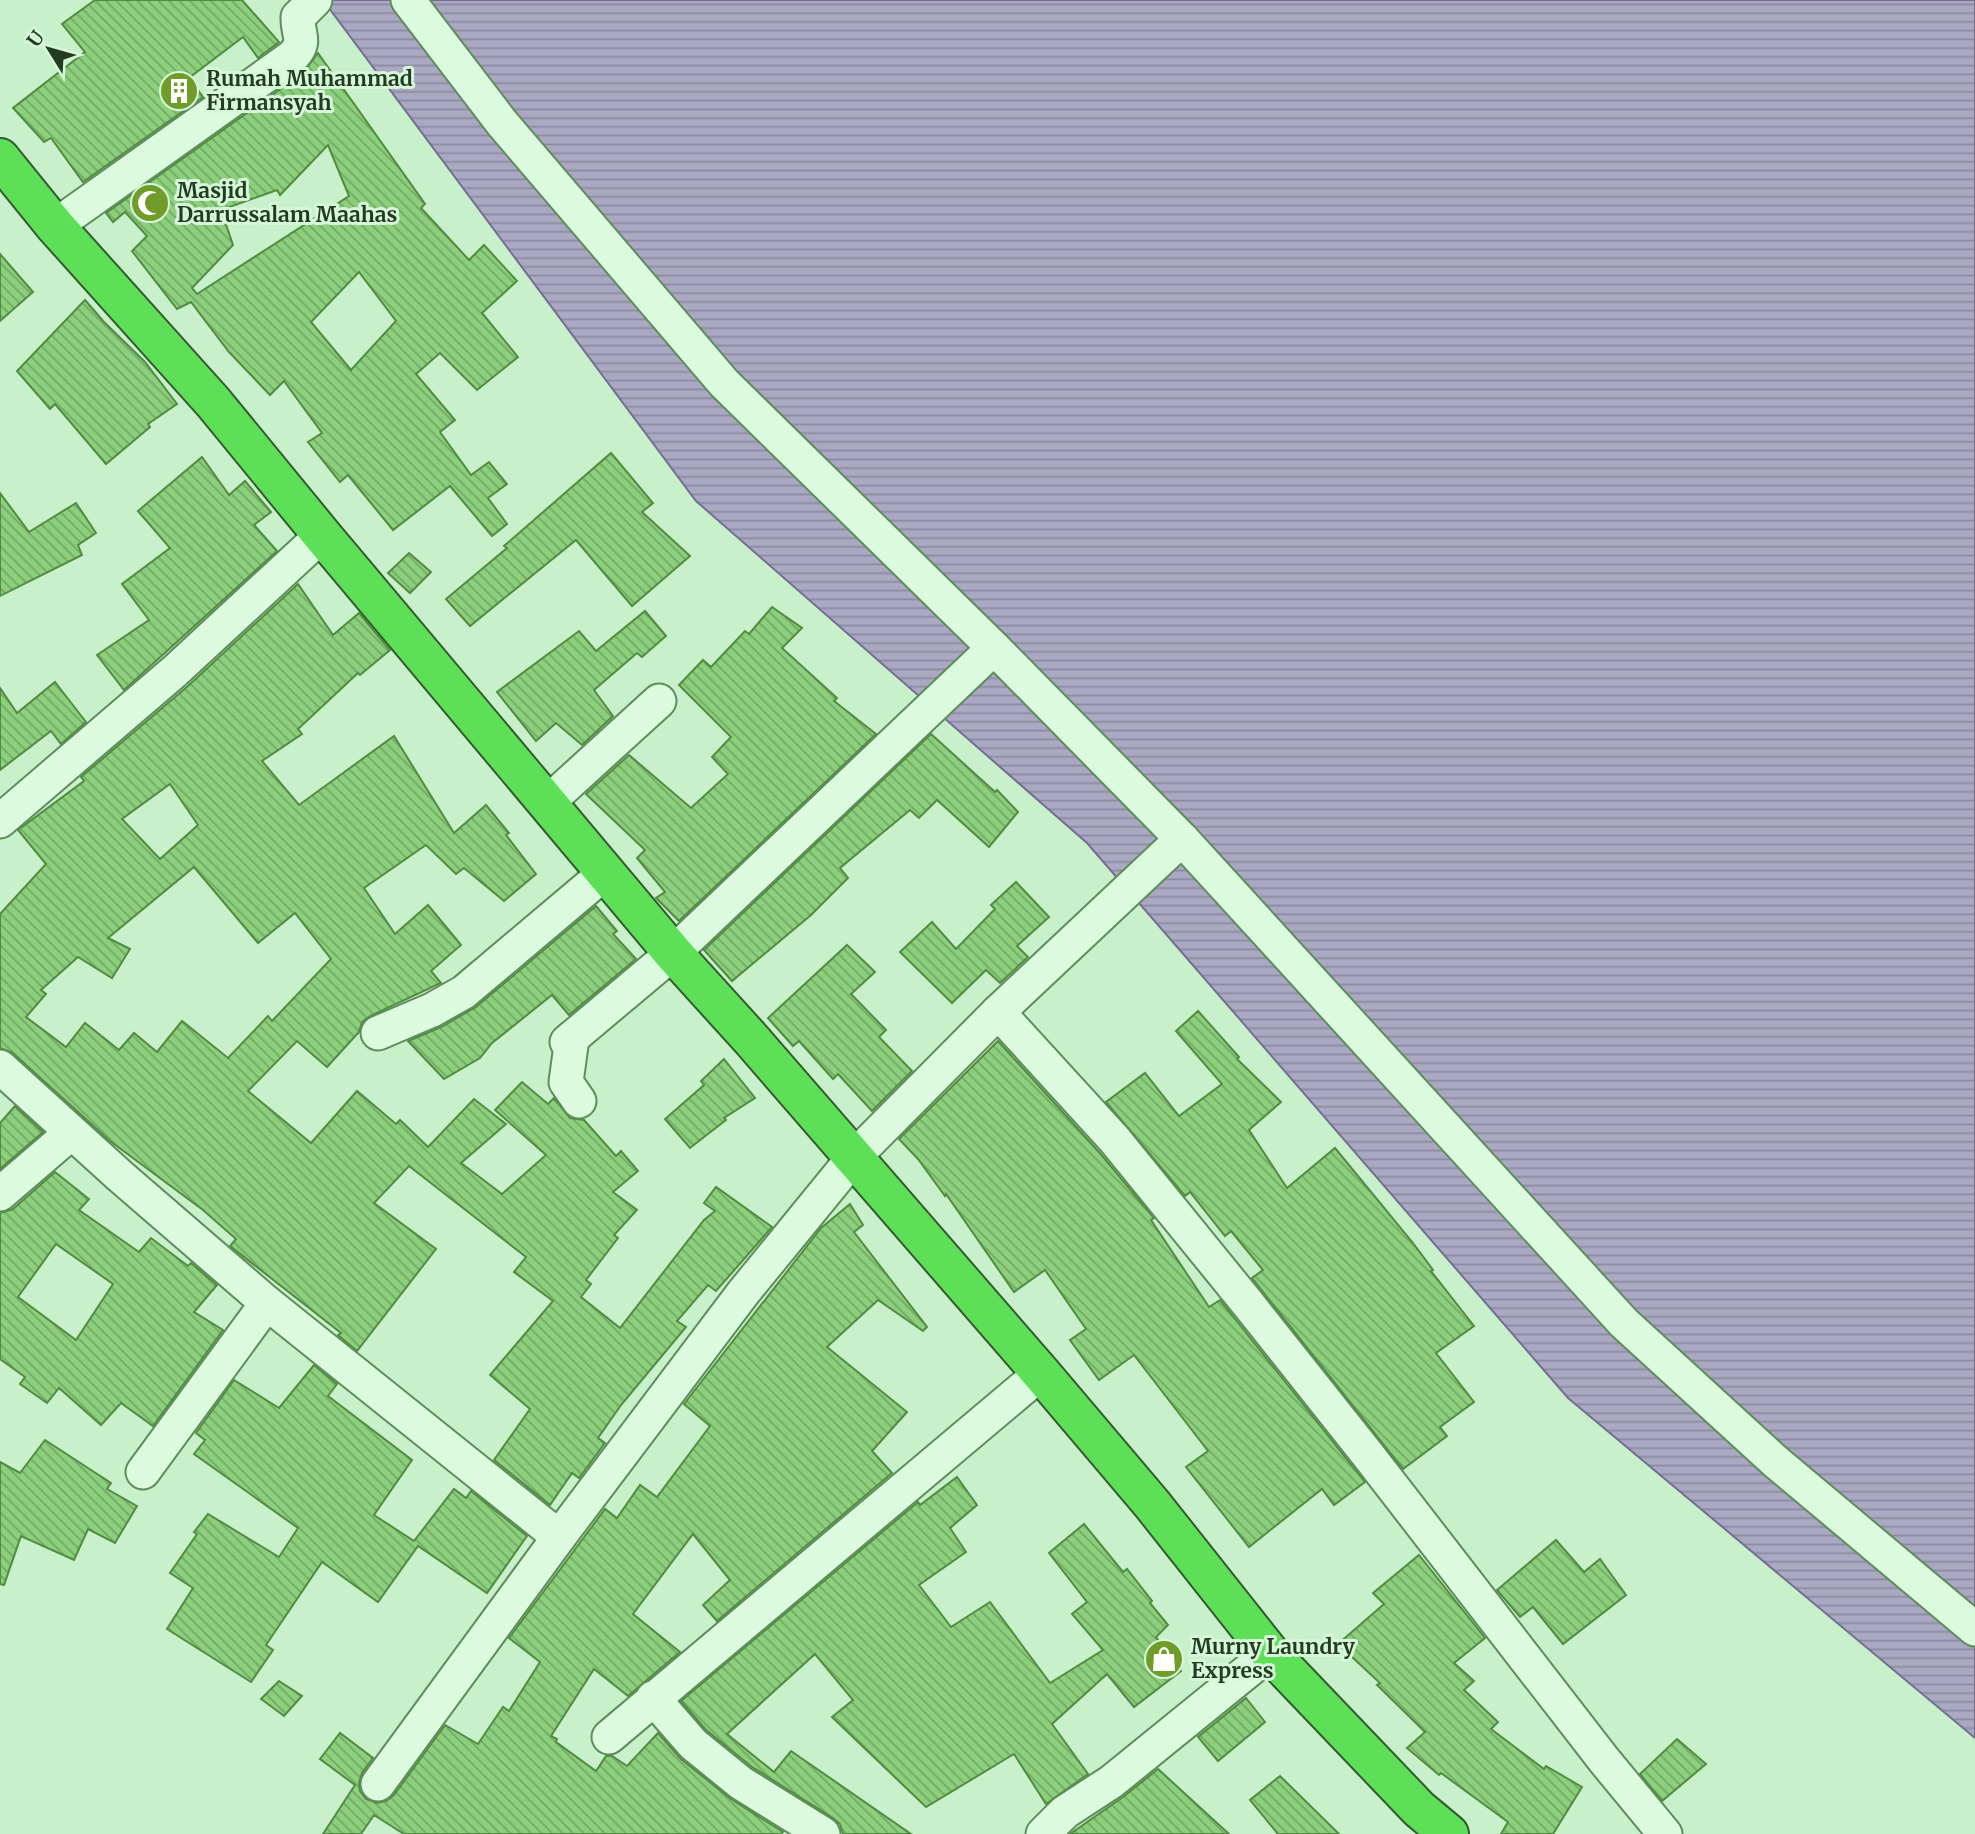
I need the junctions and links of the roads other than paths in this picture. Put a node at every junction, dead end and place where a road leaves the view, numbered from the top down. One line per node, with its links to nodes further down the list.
1 (315, 0): 4 (street)
2 (408, 0): 6 (street)
3 (0, 158): 4 (highway)
4 (55, 226): 5 (highway)
5 (321, 535): 8 (highway); 9 (street)
6 (994, 648): 10 (street); 12 (street)
7 (659, 701): 8 (street)
8 (546, 804): 11 (highway)
9 (0, 821)
10 (1181, 839): 13 (street); 24 (street)
11 (605, 873): 12 (highway); 14 (street)
12 (673, 953): 16 (street); 18 (highway)
13 (998, 1012): 18 (street); 32 (street)
14 (378, 1032)
15 (0, 1067): 17 (street)
16 (579, 1101)
17 (71, 1133): 19 (street); 20 (street)
18 (854, 1157): 21 (highway); 23 (street)
19 (0, 1194)
20 (267, 1303): 22 (street); 23 (street)
21 (1041, 1373): 25 (highway); 26 (street)
22 (143, 1472)
23 (559, 1536): 28 (street)
24 (1975, 1629)
25 (1270, 1653): 30 (street); 31 (highway)
26 (653, 1698): 27 (street); 29 (street)
27 (609, 1737)
28 (378, 1784)
29 (823, 1834)
30 (1043, 1834)
31 (1449, 1834)
32 (1665, 1834)

